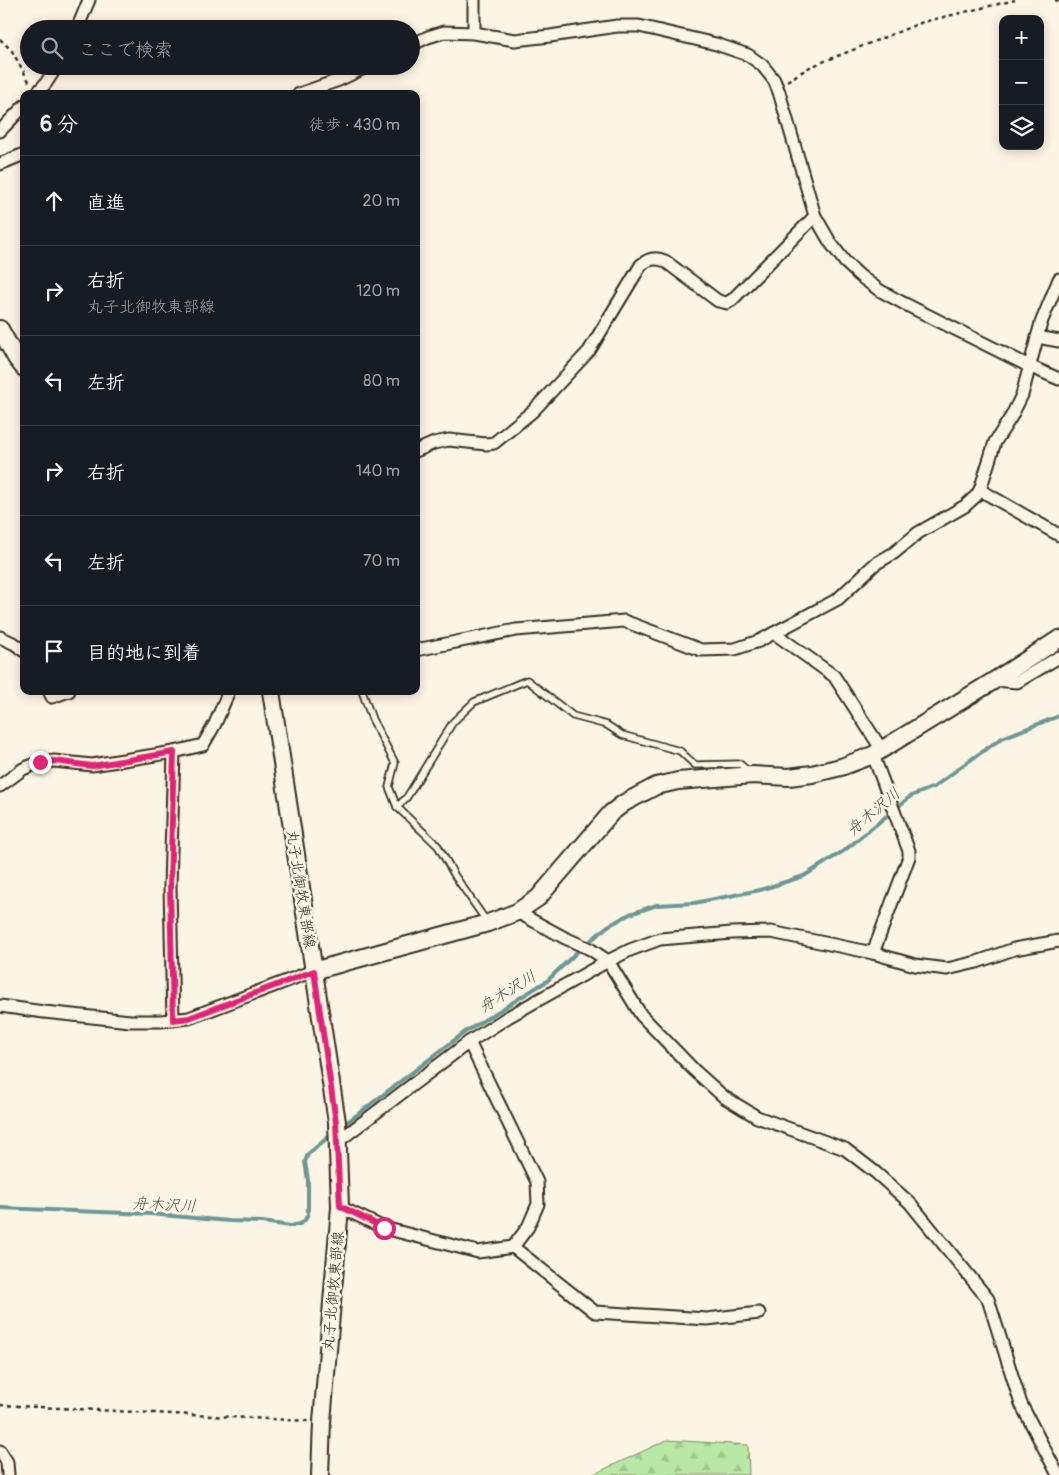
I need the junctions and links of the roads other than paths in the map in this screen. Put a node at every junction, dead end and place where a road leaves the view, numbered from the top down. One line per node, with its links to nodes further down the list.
1 (89, 0): 3 (street)
2 (474, 0): 4 (street)
3 (81, 20)
4 (474, 33): 5 (street); 14 (street)
5 (420, 41)
6 (51, 75): 8 (street)
7 (349, 75): 9 (street)
8 (40, 90)
9 (310, 90)
10 (20, 110): 11 (street)
11 (0, 131)
12 (20, 156): 13 (street)
13 (0, 164)
14 (815, 216): 20 (street); 22 (street)
15 (1059, 279): 17 (street)
16 (0, 329): 19 (main road)
17 (1037, 338): 18 (street); 20 (street)
18 (1059, 341)
19 (20, 363)
20 (1029, 366): 21 (street); 23 (street)
21 (1059, 379)
22 (420, 448)
23 (980, 490): 24 (street); 25 (street)
24 (1059, 535)
25 (774, 633): 29 (street); 36 (street)
26 (0, 637): 28 (street)
27 (1059, 639): 31 (main road)
28 (20, 647)
29 (420, 649)
30 (1059, 657): 31 (street)
31 (995, 680): 36 (main road)
32 (227, 695): 35 (street)
33 (272, 695): 45 (main road, 丸子北御牧東部線)
34 (363, 695): 39 (lane)
35 (174, 752): 38 (street); 47 (street)
36 (877, 753): 37 (main road); 43 (street)
37 (753, 775): 39 (lane); 40 (main road)
38 (0, 786)
39 (397, 807): 41 (lane)
40 (517, 912): 41 (main road); 44 (street)
41 (488, 923): 45 (main road)
42 (1059, 942): 43 (street)
43 (873, 953): 44 (street)
44 (608, 961): 48 (street); 56 (street)
45 (314, 971): 47 (street); 49 (main road, 丸子北御牧東部線)
46 (0, 1006): 47 (street)
47 (173, 1020)
48 (469, 1042): 49 (street); 51 (street)
49 (337, 1142): 50 (main road, 丸子北御牧東部線)
50 (340, 1206): 51 (street); 55 (main road, 丸子北御牧東部線)
51 (513, 1247): 52 (street)
52 (760, 1313)
53 (0, 1451): 54 (street)
54 (8, 1475)
55 (320, 1475)
56 (1058, 1475)

